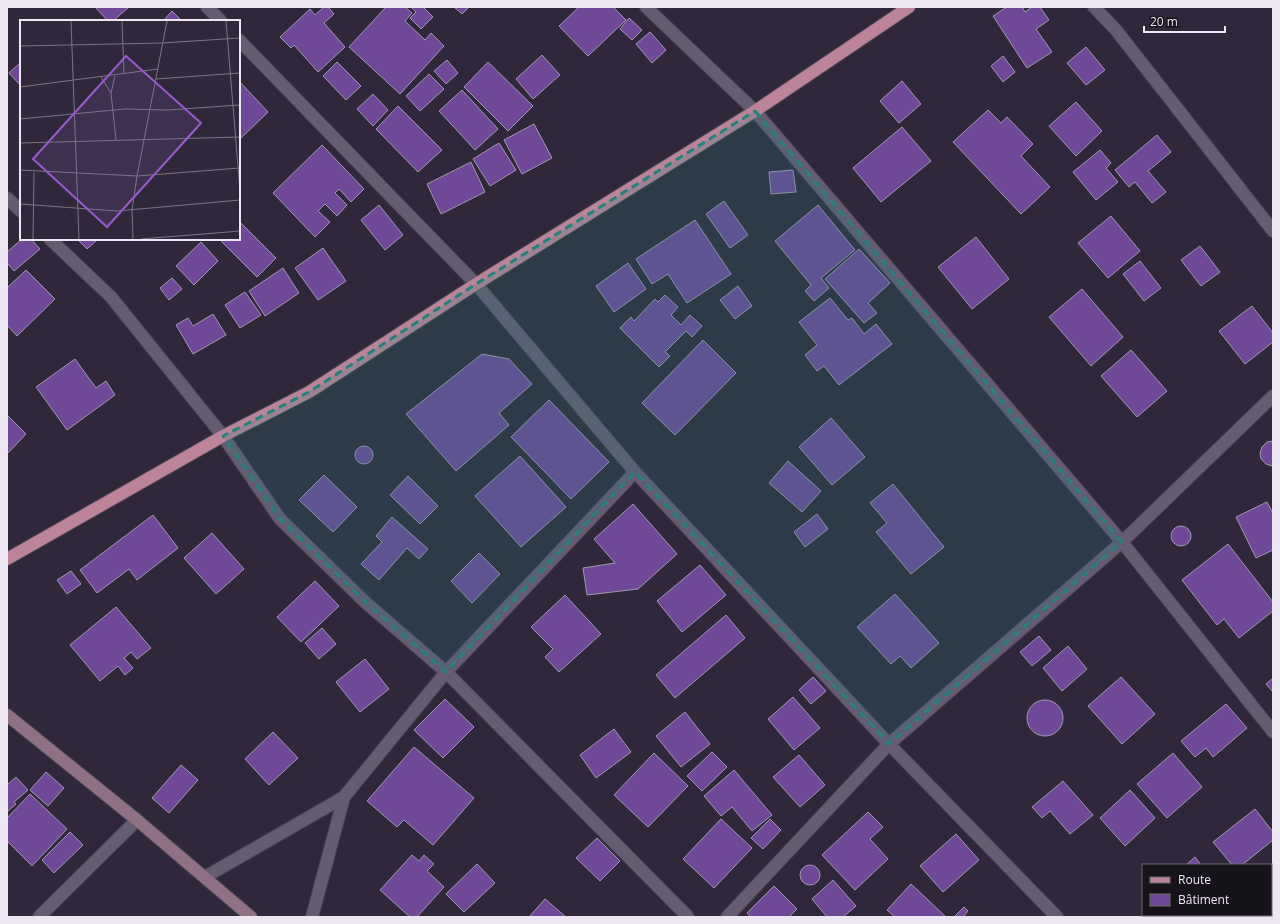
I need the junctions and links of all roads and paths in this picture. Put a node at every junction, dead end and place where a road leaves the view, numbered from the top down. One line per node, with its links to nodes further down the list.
1 (207, 7): 5 (street)
2 (646, 7): 7 (street)
3 (909, 7): 7 (main road)
4 (1094, 7): 10 (street)
5 (220, 20)
6 (240, 41): 12 (street)
7 (755, 111): 12 (main road); 16 (street)
8 (7, 198): 9 (street)
9 (20, 210)
10 (1273, 231)
11 (51, 240): 14 (street)
12 (476, 284): 14 (main road); 15 (street)
13 (1273, 396): 16 (street)
14 (223, 436): 17 (main road); 18 (street)
15 (635, 472): 18 (street); 21 (street)
16 (1122, 542): 20 (street); 21 (street)
17 (7, 559)
18 (446, 672): 22 (street); 28 (street)
19 (7, 715): 23 (street)
20 (1273, 732)
21 (889, 744): 29 (street); 30 (street)
22 (344, 797): 24 (street); 27 (street)
23 (137, 820): 24 (street); 25 (street)
24 (205, 877): 26 (street)
25 (39, 917)
26 (251, 917)
27 (312, 917)
28 (688, 917)
29 (726, 917)
30 (1058, 917)

